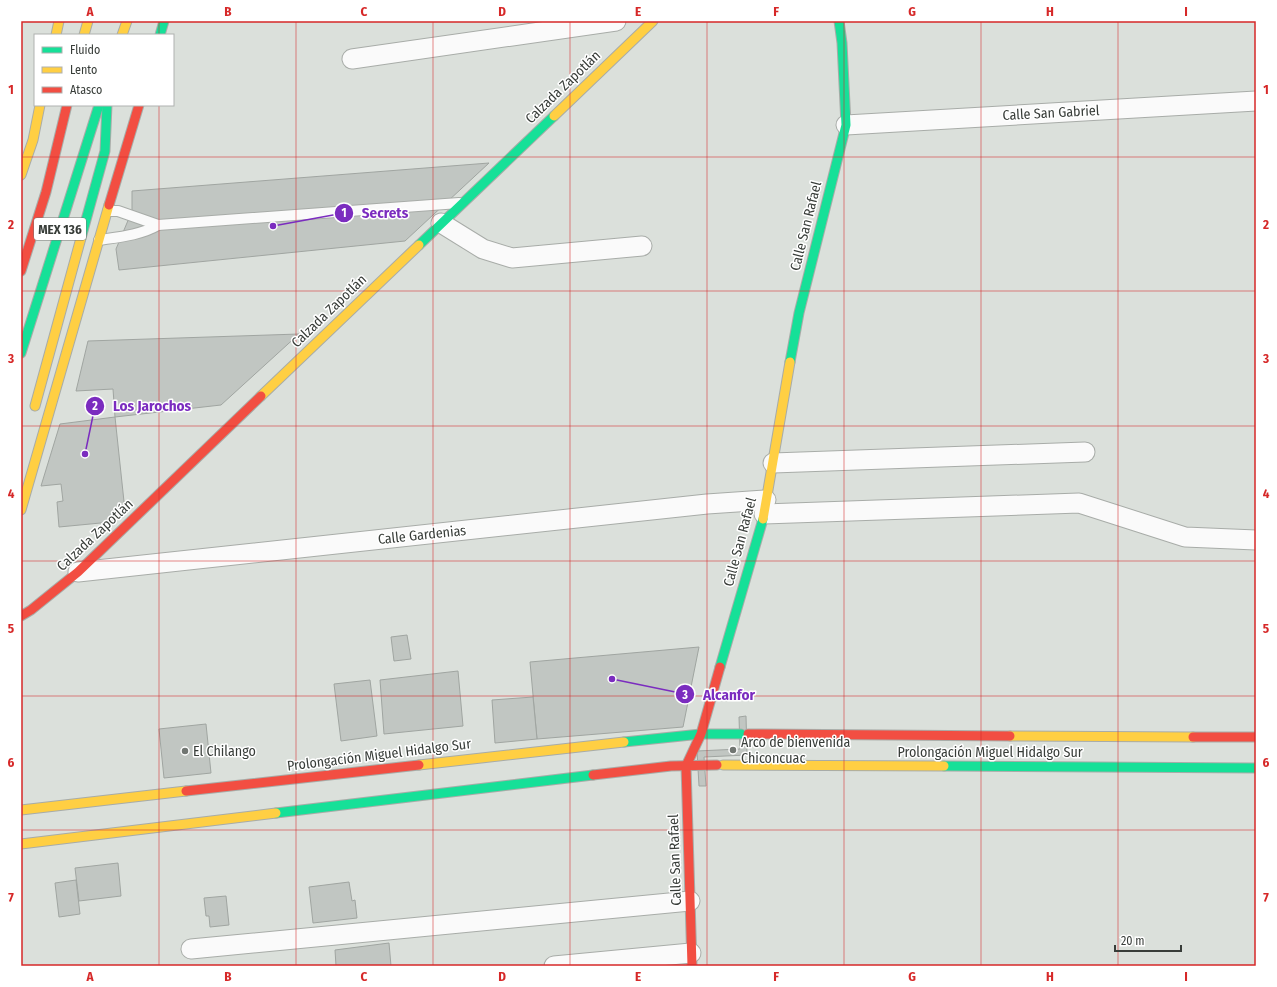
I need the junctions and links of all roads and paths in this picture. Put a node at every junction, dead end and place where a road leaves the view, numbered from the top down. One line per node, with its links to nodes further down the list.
1 (59, 21): 8 (main road)
2 (88, 21): 9 (main road)
3 (126, 21): 10 (main road)
4 (164, 21): 11 (main road)
5 (616, 21): 12 (street)
6 (652, 21): 22 (main road, Calzada Zapotlán)
7 (839, 21): 19 (main road, Calle San Rafael)
8 (56, 34)
9 (84, 34)
10 (122, 34)
11 (160, 34)
12 (352, 59)
13 (1256, 101): 19 (street, Calle San Gabriel)
14 (40, 106): 20 (main road)
15 (67, 106): 21 (main road, MEX 136)
16 (99, 106): 30 (main road, MEX 136)
17 (108, 106): 31 (main road)
18 (139, 106): 23 (main road)
19 (846, 126): 33 (main road, Calle San Rafael)
20 (21, 175)
21 (46, 192): 25 (main road); 29 (main road, MEX 136)
22 (463, 202): 24 (main road, Calzada Zapotlán); 26 (lane)
23 (108, 211): 26 (lane); 27 (main road)
24 (441, 223): 28 (street); 37 (main road, Calzada Zapotlán)
25 (26, 224)
26 (158, 225): 27 (lane)
27 (99, 240): 35 (main road)
28 (642, 246)
29 (21, 271)
30 (21, 353)
31 (32, 419)
32 (1085, 452): 33 (street)
33 (773, 463): 34 (main road, Calle San Rafael)
34 (765, 507): 36 (street, Calle Gardenias); 37 (street, Calle Gardenias); 39 (main road, Calle San Rafael)
35 (21, 510)
36 (1256, 540)
37 (78, 572): 38 (main road, Calzada Zapotlán)
38 (21, 616)
39 (701, 734): 40 (main road, Prolongación Miguel Hidalgo Sur); 41 (main road, Calle San Rafael); 43 (main road, Prolongación Miguel Hidalgo Sur)
40 (1256, 737)
41 (686, 766): 42 (main road, Prolongación Miguel Hidalgo Sur); 44 (main road, Prolongación Miguel Hidalgo Sur); 45 (main road, Calle San Rafael)
42 (1256, 768)
43 (21, 810)
44 (21, 844)
45 (690, 901): 46 (street); 47 (main road, Calle San Rafael)
46 (191, 949)
47 (692, 959): 48 (street)
48 (554, 966)

